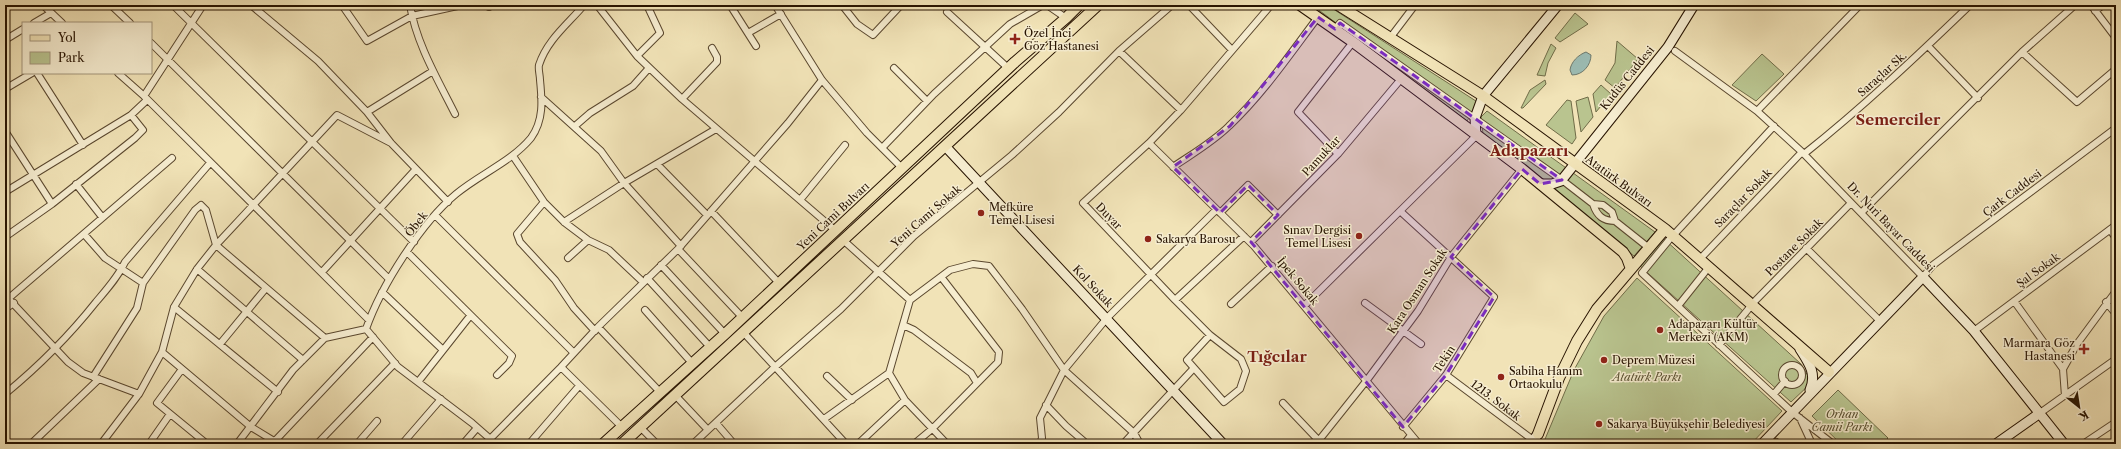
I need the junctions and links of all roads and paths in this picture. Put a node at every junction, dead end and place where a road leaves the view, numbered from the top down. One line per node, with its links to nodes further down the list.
1 (43, 5): 36 (street)
2 (111, 5): 43 (street)
3 (173, 5): 44 (street)
4 (203, 5): 44 (street)
5 (251, 5): 82 (street)
6 (342, 5): 38 (street)
7 (410, 5): 38 (street)
8 (462, 5): 38 (street)
9 (584, 5): 75 (street, Öbek)
10 (597, 5): 61 (street)
11 (647, 5): 61 (street)
12 (730, 5): 47 (street)
13 (775, 5): 37 (street)
14 (842, 5): 15 (street)
15 (899, 5)
16 (1043, 5): 55 (street)
17 (1047, 5): 40 (street)
18 (1079, 5): 40 (main road, Yeni Cami Bulvarı)
19 (1098, 5): 97 (main road)
20 (1172, 5): 58 (street, Yeni Cami Sokak)
21 (1189, 5): 57 (street)
22 (1272, 5): 57 (street, Duyar)
23 (1300, 5): 39 (main road)
24 (1338, 5): 33 (main road, Atatürk Bulvarı)
25 (1416, 5): 48 (street)
26 (1558, 5): 74 (main road)
27 (1694, 5): 105 (main road, Kudüs Caddesi)
28 (1860, 5): 81 (street)
29 (1970, 5): 54 (street, Saraçlar Sk.)
30 (2075, 5): 60 (street)
31 (2091, 5): 34 (street)
32 (2103, 5): 34 (street)
33 (1347, 11): 45 (street); 48 (main road, Atatürk Bulvarı)
34 (2095, 11): 49 (street)
35 (948, 12): 55 (street)
36 (51, 13): 41 (street); 42 (street)
37 (781, 14): 47 (street); 72 (street)
38 (412, 16): 67 (street)
39 (1318, 17): 45 (main road); 107 (street)
40 (1066, 18): 65 (main road, Yeni Cami Bulvarı)
41 (36, 22)
42 (61, 22)
43 (129, 22)
44 (192, 23): 62 (street); 92 (street)
45 (1337, 26): 51 (main road); 85 (street)
46 (22, 30): 50 (street)
47 (748, 33): 53 (street)
48 (1390, 38): 74 (main road, Atatürk Bulvarı)
49 (2116, 38)
50 (5, 40)
51 (1353, 42): 71 (main road); 100 (street)
52 (152, 44): 62 (street)
53 (756, 46)
54 (1928, 46): 77 (street); 99 (street, Saraçlar Sk.)
55 (985, 47): 65 (street); 79 (street)
56 (712, 48): 78 (street)
57 (1232, 50): 80 (street, Duyar)
58 (1119, 51): 80 (street); 116 (street, Yeni Cami Sokak)
59 (1675, 52): 81 (street, Dr. Nuri Bayar Caddesi)
60 (2022, 52): 66 (street); 77 (street)
61 (636, 56): 63 (street)
62 (168, 60): 76 (street); 111 (street)
63 (649, 68): 78 (street); 86 (street)
64 (894, 68): 79 (street)
65 (1008, 68): 108 (main road, Yeni Cami Bulvarı)
66 (2116, 69)
67 (433, 71): 82 (street); 84 (street)
68 (30, 74): 73 (street)
69 (38, 74): 96 (street)
70 (119, 74): 76 (street)
71 (1401, 78): 91 (main road); 100 (street, Pamuklar)
72 (822, 80): 98 (street); 104 (street)
73 (5, 89)
74 (1483, 96): 85 (main road); 105 (main road, Atatürk Bulvarı)
75 (541, 97): 86 (street); 101 (street, Öbek)
76 (145, 98): 83 (street); 103 (street)
77 (1978, 98): 130 (street)
78 (682, 99): 89 (street)
79 (927, 101): 98 (street)
80 (1180, 110): 94 (street, Duyar)
81 (1758, 111): 87 (street, Dr. Nuri Bayar Caddesi)
82 (367, 112): 93 (street)
83 (131, 114): 96 (street); 115 (street)
84 (455, 114)
85 (1475, 118): 91 (main road); 113 (street)
86 (575, 126): 114 (street)
87 (1774, 126): 99 (street, Dr. Nuri Bayar Caddesi); 142 (street)
88 (2116, 128): 167 (street, Çark Caddesi)
89 (716, 129): 104 (street); 106 (street)
90 (5, 131): 112 (street)
91 (1476, 136): 110 (main road); 127 (street)
92 (312, 142): 93 (street); 111 (street); 126 (street)
93 (391, 143): 109 (street)
94 (1149, 143): 107 (street, İpek Sokak); 166 (street, Duyar)
95 (845, 144): 119 (street)
96 (83, 146): 112 (street)
97 (945, 146): 116 (main road, Kol Sokak); 147 (main road)
98 (882, 148): 108 (street)
99 (1803, 153): 122 (street, Dr. Nuri Bayar Caddesi); 157 (street, Saraçlar Sokak)
100 (1338, 154): 131 (street, Pamuklar)
101 (513, 156): 120 (street, Öbek); 121 (street)
102 (172, 158): 133 (street)
103 (210, 162): 125 (street); 163 (street)
104 (754, 162): 119 (street); 129 (street)
105 (1574, 162): 113 (main road, Kudüs Caddesi); 137 (main road, Atatürk Bulvarı)
106 (657, 164): 114 (street); 129 (street)
107 (1173, 167): 128 (street, İpek Sokak)
108 (902, 168): 139 (main road, Yeni Cami Bulvarı)
109 (416, 169): 120 (street); 126 (street)
110 (1522, 169): 117 (main road); 155 (street, Kara Osman Sokak)
111 (283, 174): 125 (street); 145 (street)
112 (34, 176): 118 (street); 123 (street)
113 (1562, 180): 117 (main road); 124 (street)
114 (624, 183): 135 (street); 151 (street)
115 (76, 184): 123 (street); 133 (street)
116 (979, 184): 165 (street, Yeni Cami Sokak); 194 (main road, Kol Sokak)
117 (1540, 184): 160 (main road)
118 (5, 192)
119 (800, 200): 139 (street)
120 (448, 202): 132 (street, Öbek)
121 (544, 202): 135 (street); 199 (street)
122 (1851, 203): 130 (street, Dr. Nuri Bayar Caddesi); 153 (street, Postane Sokak)
123 (52, 204): 143 (street)
124 (1593, 204): 134 (street); 134 (street)
125 (254, 205): 150 (street); 164 (street)
126 (380, 208): 145 (street); 148 (street)
127 (1400, 211): 155 (street); 184 (street)
128 (1218, 212): 131 (street); 141 (street, İpek Sokak); 166 (street)
129 (709, 213): 151 (street); 172 (street)
130 (1861, 213): 167 (street, Dr. Nuri Bayar Caddesi)
131 (1278, 214): 149 (street, Pamuklar)
132 (436, 215): 148 (street, Öbek); 215 (street)
133 (102, 217): 140 (street)
134 (1615, 221): 152 (street)
135 (564, 222): 146 (street)
136 (2116, 225): 138 (street, Şal Sokak)
137 (1665, 229): 142 (main road, Atatürk Bulvarı); 152 (main road)
138 (2110, 230): 144 (street); 179 (street, Şal Sokak)
139 (836, 231): 172 (main road, Yeni Cami Bulvarı)
140 (84, 234): 163 (street); 176 (street)
141 (1244, 236): 149 (street, İpek Sokak); 178 (street)
142 (1673, 236): 157 (main road, Atatürk Bulvarı); 185 (street)
143 (5, 237)
144 (2116, 238)
145 (350, 239): 164 (street); 168 (street)
146 (588, 240): 156 (street); 170 (street)
147 (843, 240): 165 (street); 201 (main road)
148 (414, 242): 154 (street, Öbek)
149 (1250, 242): 159 (street, İpek Sokak)
150 (216, 245): 162 (street); 171 (street); 173 (street)
151 (679, 248): 158 (street); 193 (street)
152 (1649, 248): 160 (main road)
153 (1806, 248): 186 (street, Postane Sokak); 196 (street)
154 (407, 252): 168 (street, Öbek); 192 (street)
155 (1451, 256): 202 (street, Kara Osman Sokak); 229 (street, Tekin)
156 (568, 258)
157 (1700, 259): 161 (main road, Atatürk Bulvarı)
158 (661, 265): 170 (street); 203 (street)
159 (1272, 266): 183 (street); 184 (street, İpek Sokak)
160 (1633, 267): 269 (main road)
161 (1709, 267): 185 (street); 186 (main road, Atatürk Bulvarı)
162 (197, 269): 187 (street); 189 (street)
163 (121, 270): 171 (street); 212 (street)
164 (322, 272): 195 (street)
165 (880, 272): 177 (street); 220 (street, Yeni Cami Sokak)
166 (1151, 275): 178 (street, Duyar); 194 (street)
167 (1922, 277): 196 (main road); 200 (main road, Dr. Nuri Bayar Caddesi)
168 (389, 278): 175 (street, Öbek)
169 (942, 278): 177 (street); 225 (street); 235 (street)
170 (645, 280): 199 (street); 211 (street)
171 (143, 283): 231 (street)
172 (779, 283): 193 (main road, Yeni Cami Bulvarı)
173 (266, 288): 189 (street); 206 (street)
174 (2116, 291): 181 (street)
175 (382, 292): 195 (street, Öbek); 213 (street)
176 (7, 296): 180 (street)
177 (910, 300): 197 (street)
178 (1175, 300): 204 (street, Duyar)
179 (2014, 301): 200 (street, Şal Sokak); 224 (street)
180 (14, 302): 188 (street); 212 (street)
181 (2106, 302): 191 (street); 224 (street)
182 (1364, 303): 202 (street)
183 (1230, 304)
184 (1305, 305): 232 (street, İpek Sokak)
185 (1678, 306): 209 (street)
186 (1751, 306): 209 (street, Postane Sokak); 210 (main road, Atatürk Bulvarı)
187 (174, 307): 207 (street); 214 (street)
188 (5, 309)
189 (246, 310): 207 (street); 216 (street)
190 (646, 310): 219 (street)
191 (2116, 314)
192 (470, 316): 213 (street); 228 (street)
193 (742, 317): 203 (main road, Yeni Cami Bulvarı)
194 (1107, 318): 225 (street); 237 (main road, Kol Sokak)
195 (369, 320): 198 (street, Öbek)
196 (1879, 320): 226 (main road)
197 (903, 325): 227 (street); 235 (street)
198 (366, 329): 205 (street); 206 (street)
199 (596, 329): 215 (street); 239 (street)
200 (1974, 331): 252 (main road, Dr. Nuri Bayar Caddesi)
201 (743, 332): 220 (street); 244 (main road)
202 (1403, 332): 208 (street); 232 (street, Kara Osman Sokak)
203 (725, 334): 211 (main road, Yeni Cami Bulvarı)
204 (1210, 334): 222 (street); 222 (street, Duyar)
205 (373, 337): 218 (street); 270 (street)
206 (325, 338): 216 (street)
207 (220, 344): 238 (street)
208 (1421, 344)
209 (1718, 345): 242 (street)
210 (1798, 346): 226 (main road, Atatürk Bulvarı); 243 (main road)
211 (710, 347): 219 (main road, Yeni Cami Bulvarı)
212 (54, 349): 231 (street); 240 (street)
213 (443, 350): 234 (street)
214 (162, 352): 223 (street); 241 (street)
215 (574, 353): 221 (street)
216 (303, 360): 238 (street)
217 (2116, 360): 245 (street)
218 (395, 363): 234 (street); 278 (street)
219 (692, 363): 239 (main road, Yeni Cami Bulvarı)
220 (776, 366): 255 (street); 258 (street, Yeni Cami Sokak)
221 (560, 367): 236 (street); 268 (street)
222 (1194, 368): 237 (street)
223 (182, 369): 253 (street); 259 (street)
224 (2063, 369): 245 (street)
225 (1064, 370): 250 (street); 266 (street)
226 (1829, 372): 243 (main road)
227 (889, 373): 247 (street); 248 (street)
228 (497, 375)
229 (1446, 375): 261 (street, Tekin); 269 (street, 1213. Sokak)
230 (827, 376): 247 (street)
231 (96, 378): 241 (street); 273 (street)
232 (1367, 380): 261 (street, İpek Sokak); 271 (street, Kara Osman Sokak)
233 (1785, 381): 242 (street)
234 (418, 382): 246 (street)
235 (977, 383): 264 (street)
236 (579, 386): 263 (street); 283 (street)
237 (1174, 390): 266 (street); 297 (main road, Kol Sokak)
238 (278, 392): 259 (street)
239 (660, 392): 263 (main road, Yeni Cami Bulvarı)
240 (5, 394)
241 (139, 394): 274 (street)
242 (1774, 394): 251 (street)
243 (1809, 394): 251 (main road)
244 (675, 395): 260 (main road); 265 (street)
245 (2065, 396): 252 (street)
246 (441, 399): 262 (street); 280 (street)
247 (852, 400): 255 (street)
248 (905, 400): 264 (street); 290 (street)
249 (1283, 403): 271 (street)
250 (1046, 405): 293 (street); 294 (street)
251 (1792, 412): 254 (street); 300 (main road)
252 (2040, 413): 272 (main road); 303 (main road, Dr. Nuri Bayar Caddesi)
253 (170, 414): 275 (street); 276 (street)
254 (1800, 418): 301 (street); 302 (street)
255 (824, 419): 289 (street)
256 (377, 421): 279 (street)
257 (2116, 422): 304 (street)
258 (716, 423): 265 (street, Yeni Cami Sokak); 288 (street)
259 (251, 427): 270 (street); 277 (street)
260 (640, 427): 285 (main road); 286 (street)
261 (1404, 427): 267 (street, İpek Sokak)
262 (477, 428): 268 (street); 281 (street)
263 (622, 428): 284 (main road, Yeni Cami Bulvarı)
264 (932, 429): 291 (street); 292 (street)
265 (708, 430): 287 (street, Yeni Cami Sokak)
266 (1134, 433): 295 (street); 296 (street)
267 (1411, 435): 298 (street); 299 (street, İpek Sokak)
268 (490, 439): 282 (street)
269 (1534, 440)
270 (273, 442)
271 (1319, 443)
272 (1999, 443)
273 (31, 444)
274 (101, 444)
275 (149, 444)
276 (207, 444)
277 (237, 444)
278 (317, 444)
279 (356, 444)
280 (402, 444)
281 (463, 444)
282 (496, 444)
283 (529, 444)
284 (603, 444)
285 (622, 444)
286 (657, 444)
287 (693, 444)
288 (734, 444)
289 (846, 444)
290 (858, 444)
291 (914, 444)
292 (947, 444)
293 (1040, 444)
294 (1087, 444)
295 (1123, 444)
296 (1140, 444)
297 (1223, 444)
298 (1404, 444)
299 (1419, 444)
300 (1762, 444)
301 (1812, 444)
302 (1833, 444)
303 (2064, 444)
304 (2083, 444)

